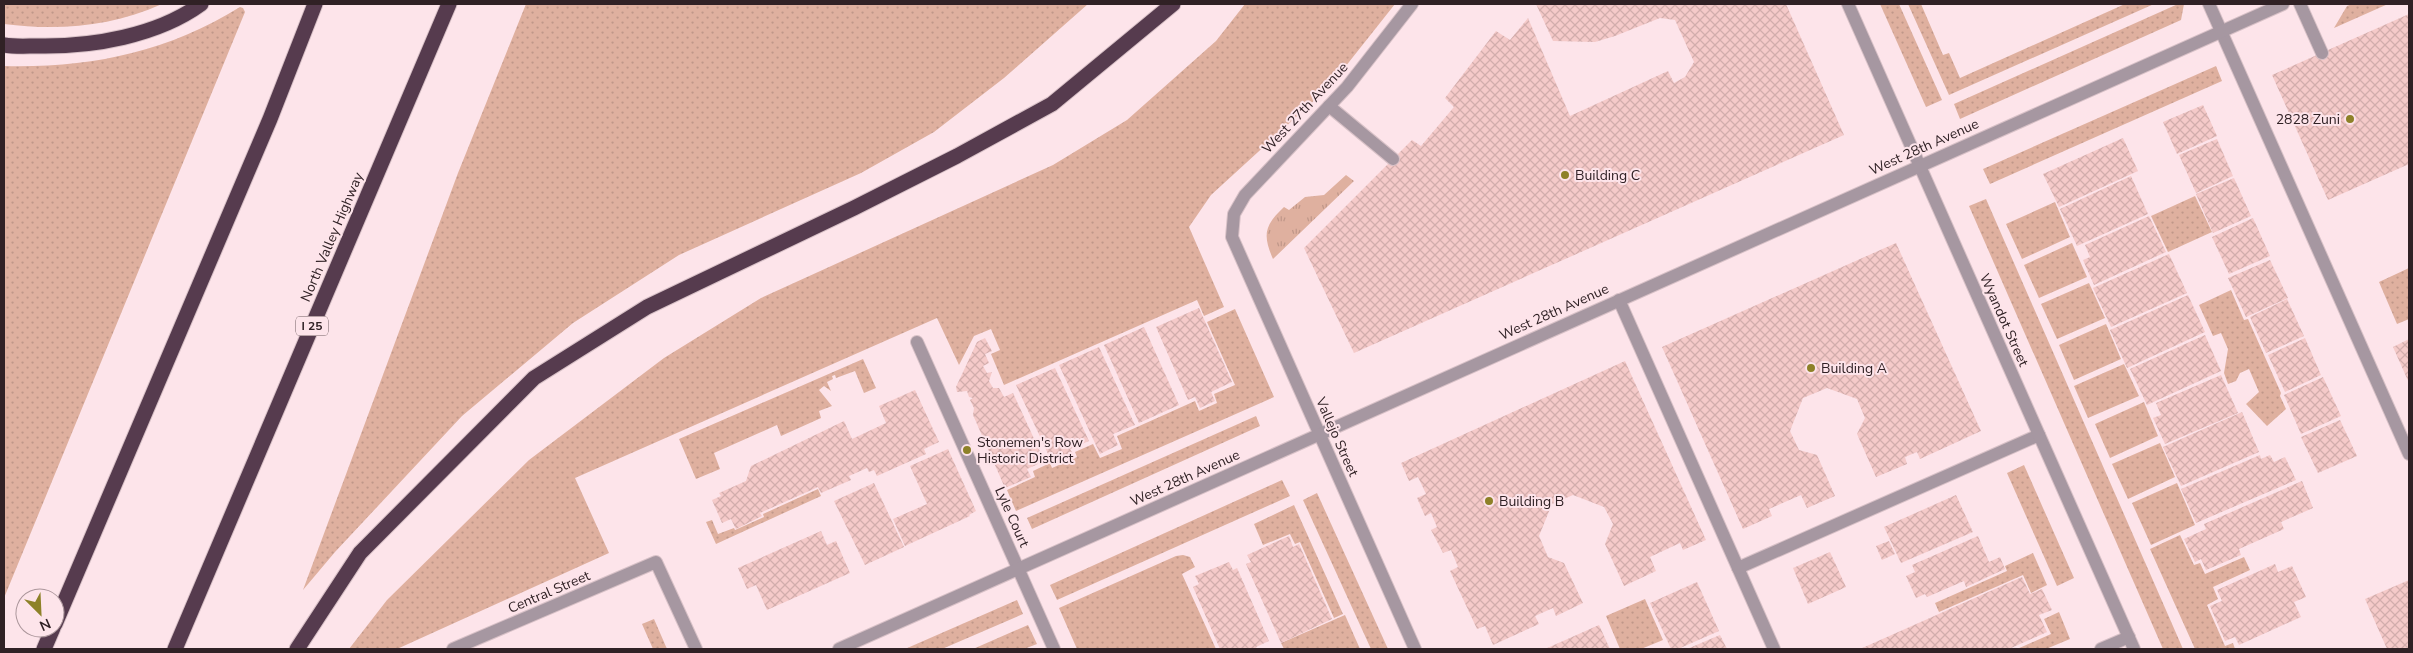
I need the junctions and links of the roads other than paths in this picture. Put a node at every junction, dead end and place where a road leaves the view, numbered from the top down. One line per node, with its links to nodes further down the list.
1 (201, 4): 11 (highway)
2 (315, 4): 24 (highway)
3 (449, 4): 27 (highway, North Valley Highway / I 25)
4 (1173, 4): 28 (highway)
5 (1412, 4): 13 (street, West 27th Avenue)
6 (1848, 4): 15 (street, Wyandot Street)
7 (2209, 4): 10 (street)
8 (2283, 4): 10 (street, West 28th Avenue)
9 (2300, 4): 12 (street)
10 (2221, 31): 15 (street, West 28th Avenue); 21 (street)
11 (4, 44)
12 (2322, 53)
13 (1328, 106): 14 (street); 16 (street, West 27th Avenue)
14 (1393, 159)
15 (1919, 166): 17 (street, West 28th Avenue); 20 (street, Wyandot Street)
16 (1232, 237): 19 (street, Vallejo Street)
17 (1619, 300): 19 (street, West 28th Avenue); 22 (street)
18 (917, 342): 23 (street, Lyle Court)
19 (1319, 434): 23 (street, West 28th Avenue); 33 (street, Vallejo Street)
20 (2039, 435): 22 (street); 25 (street, Wyandot Street)
21 (2409, 454)
22 (1738, 568): 34 (street)
23 (1018, 569): 31 (street, West 28th Avenue); 32 (street, Lyle Court)
24 (65, 601)
25 (2129, 637): 35 (street); 36 (street, Wyandot Street)
26 (474, 645): 29 (street, Central Street); 30 (street, Central Street)
27 (175, 649)
28 (297, 649)
29 (453, 649)
30 (696, 649)
31 (839, 649)
32 (1054, 649)
33 (1415, 649)
34 (1774, 649)
35 (2101, 649)
36 (2134, 649)

